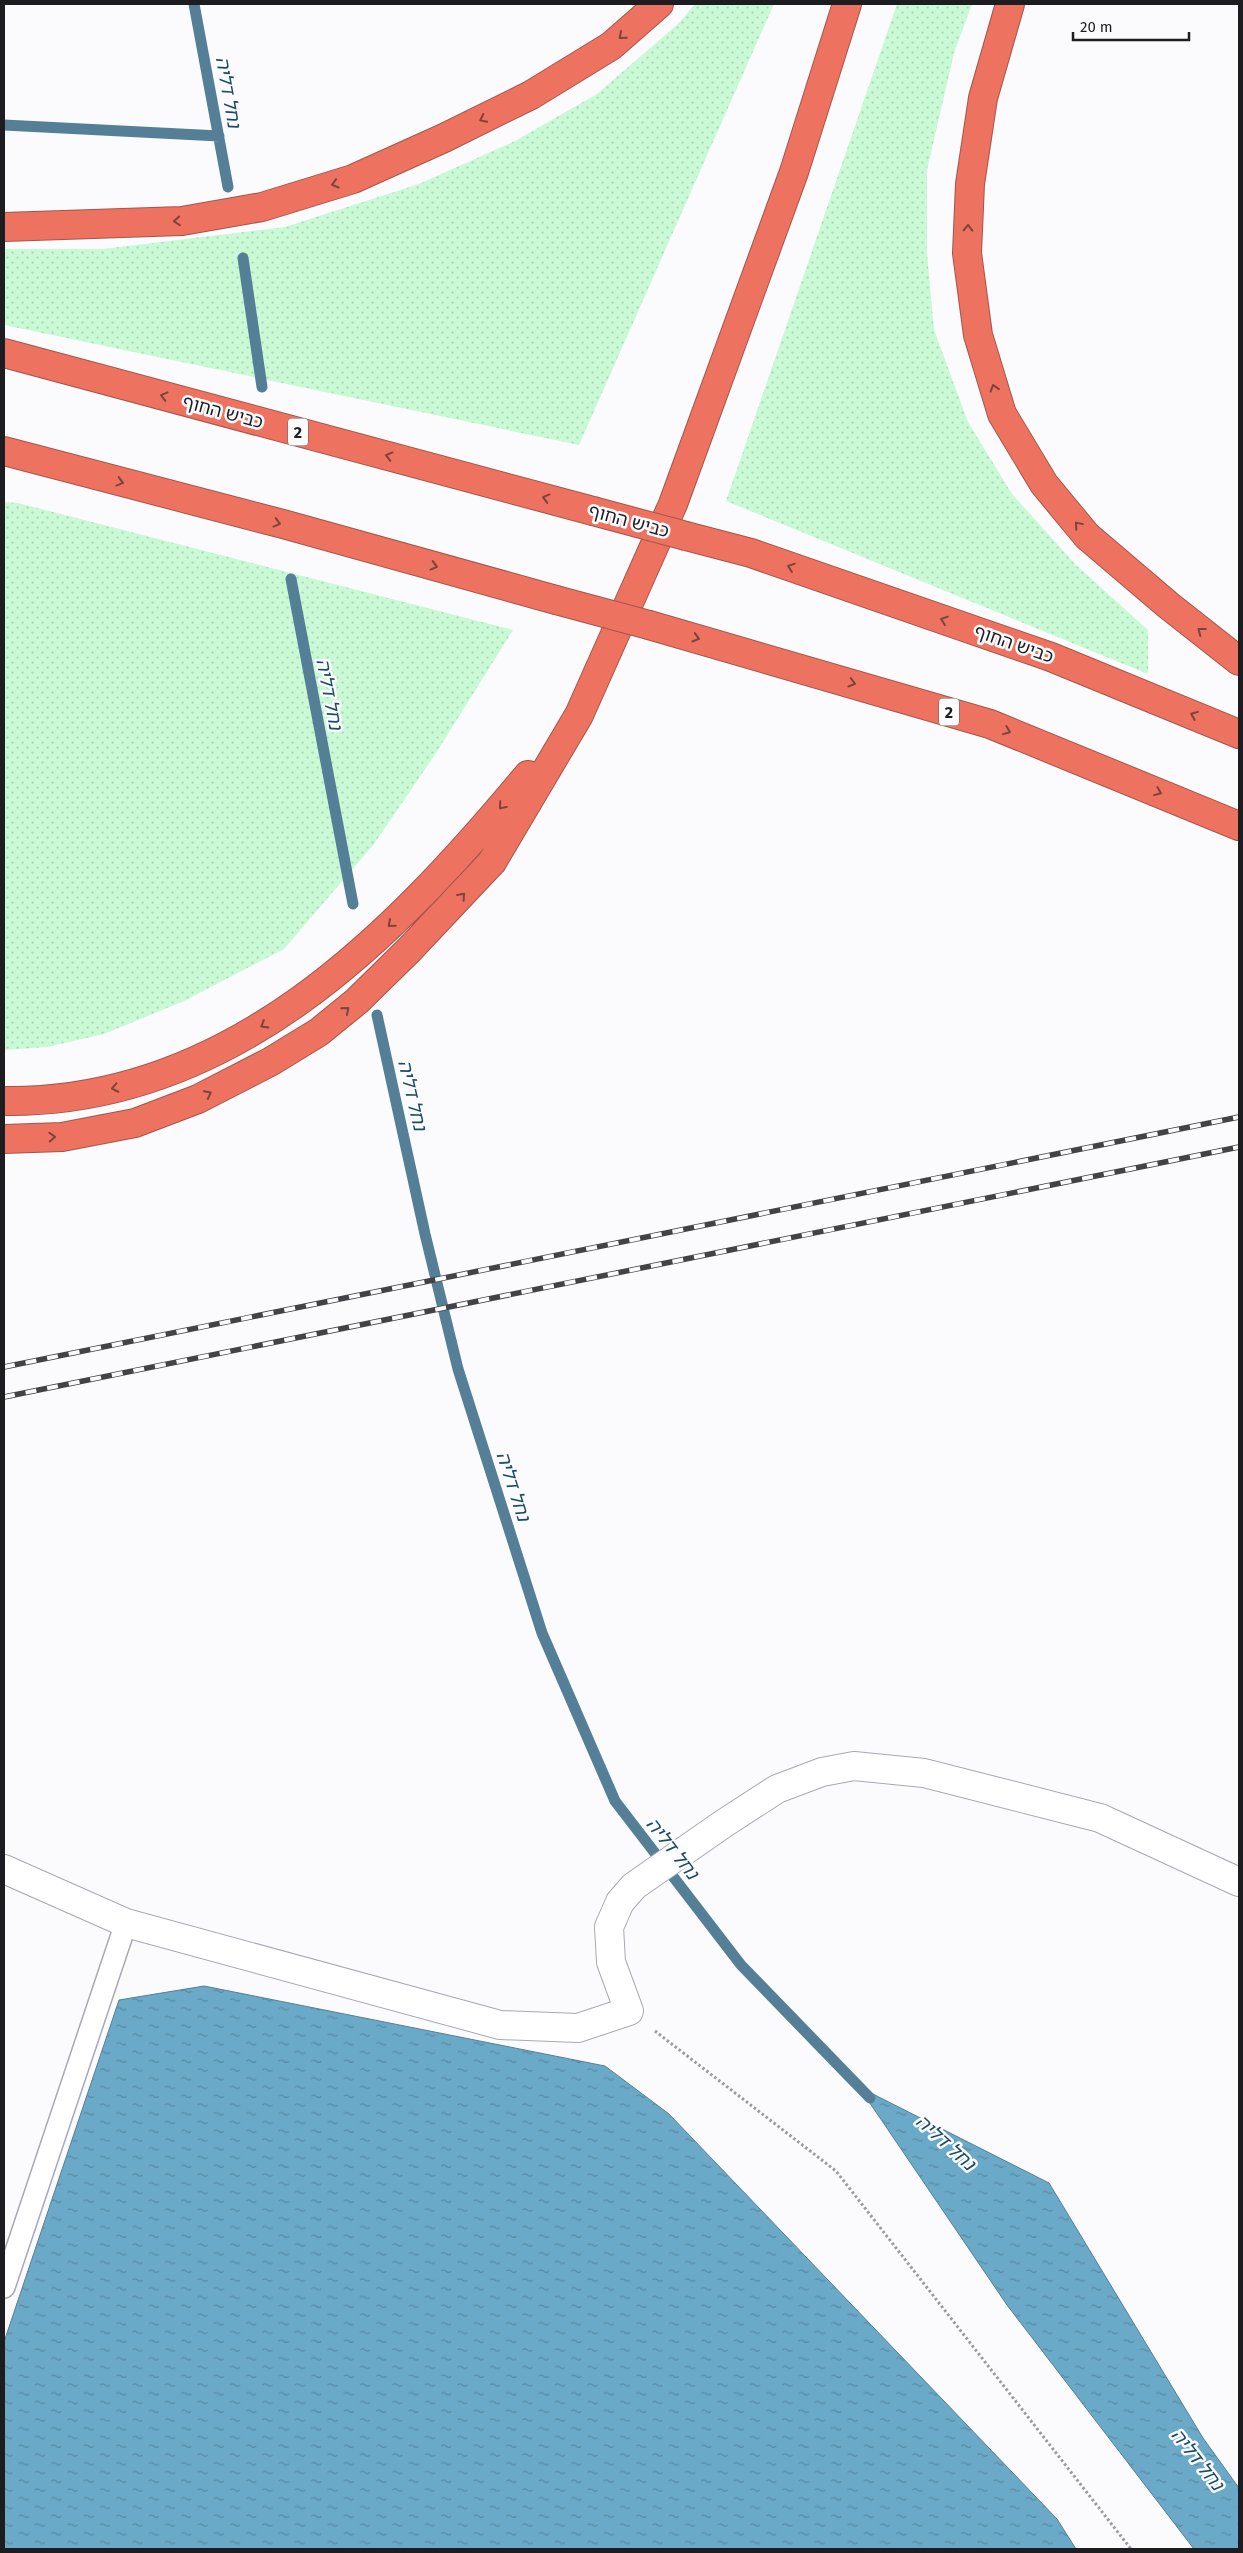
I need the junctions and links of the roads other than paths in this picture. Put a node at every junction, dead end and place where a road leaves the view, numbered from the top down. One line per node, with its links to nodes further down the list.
1 (659, 4): 6 (highway, one-way to 6)
2 (847, 4): 5 (highway)
3 (867, 4): 5 (highway)
4 (1010, 4): 11 (highway, one-way to 4)
5 (794, 172): 12 (highway)
6 (4, 227)
7 (4, 353): 13 (highway, כביש החוף / 2, one-way to 7, bridge)
8 (4, 452): 10 (highway, 2)
9 (4, 464): 10 (highway)
10 (73, 470): 14 (highway, 2, one-way to 14, bridge)
11 (1239, 661)
12 (579, 715): 15 (highway, one-way to 15); 16 (highway, one-way to 12)
13 (1239, 734)
14 (1239, 826)
15 (4, 1101)
16 (4, 1139)
17 (4, 1869): 19 (street)
18 (1239, 1882): 19 (street)
19 (126, 1923): 20 (lane)
20 (4, 2287)

